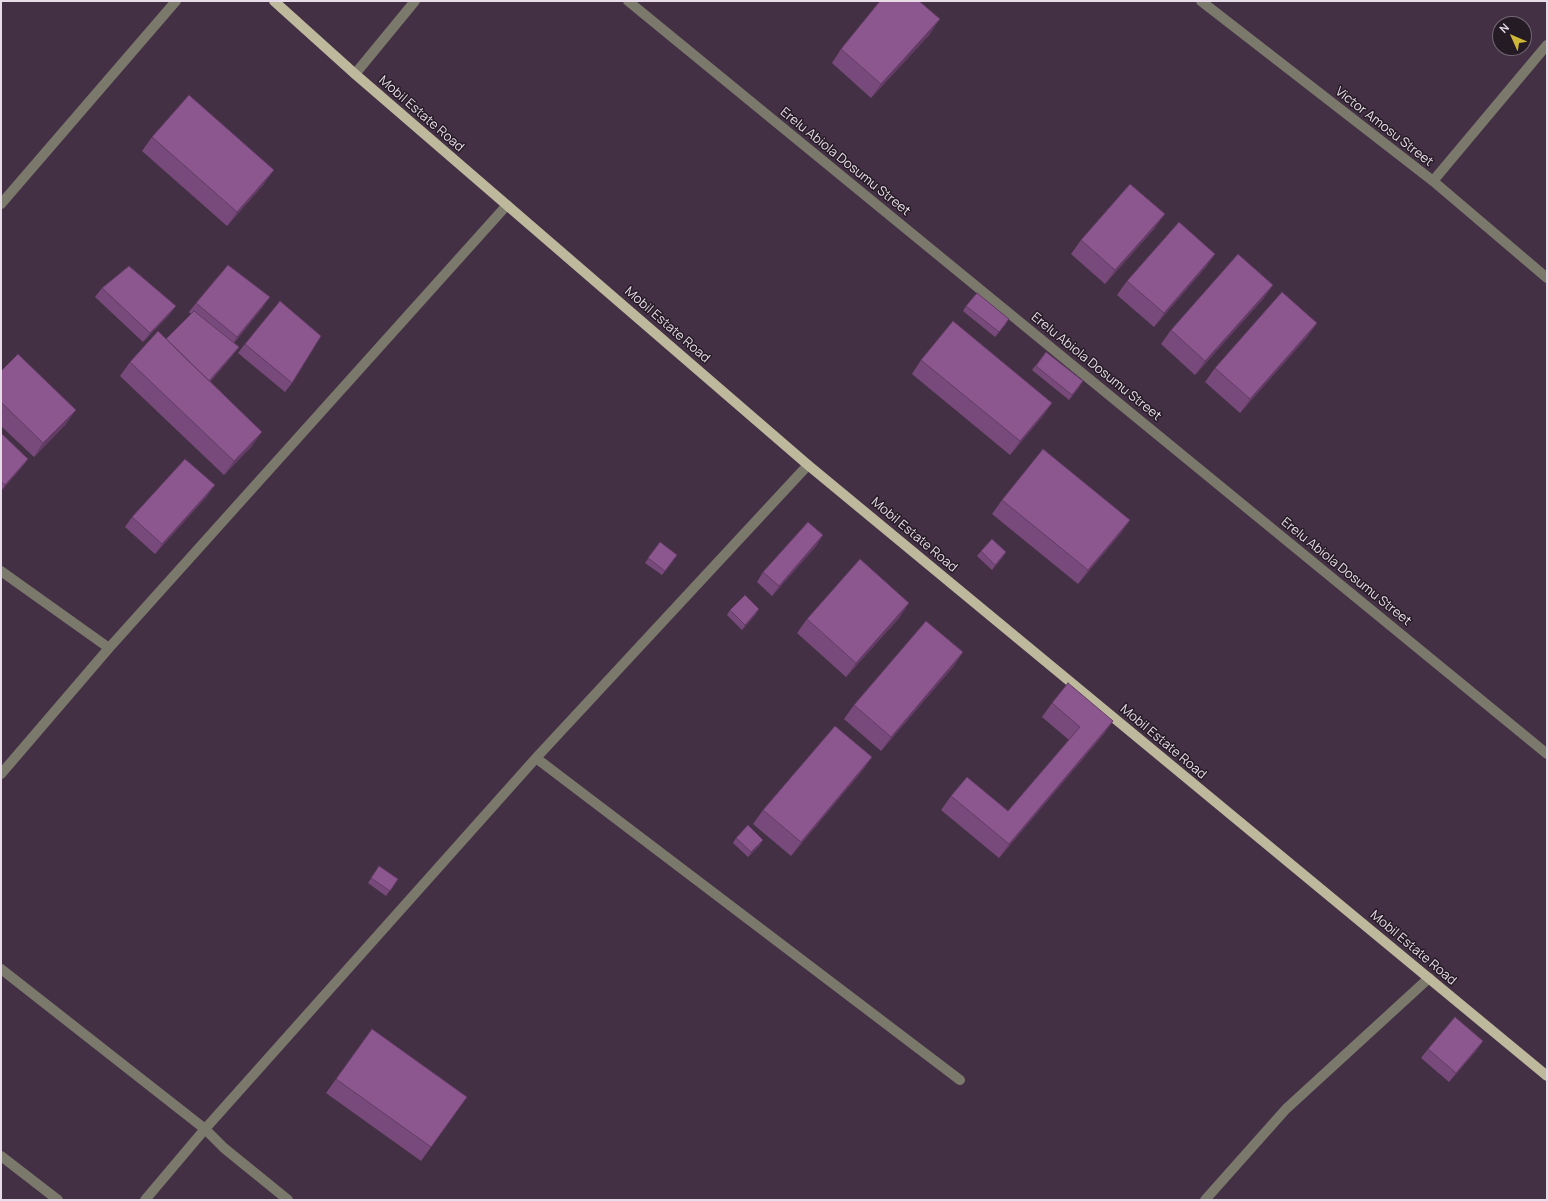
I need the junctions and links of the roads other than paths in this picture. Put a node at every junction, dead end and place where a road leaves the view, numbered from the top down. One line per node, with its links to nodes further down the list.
1 (176, 1): 9 (street)
2 (274, 1): 7 (main road, Mobil Estate Road)
3 (415, 1): 7 (street)
4 (628, 1): 15 (street, Erelu Abiola Dosumu Street)
5 (1201, 1): 8 (street, Victor Amosu Street)
6 (1547, 45): 8 (street)
7 (355, 74): 10 (main road, Mobil Estate Road)
8 (1434, 181): 11 (street, Victor Amosu Street)
9 (1, 204)
10 (507, 205): 12 (main road, Mobil Estate Road); 14 (street)
11 (1547, 278)
12 (808, 464): 16 (street); 19 (main road, Mobil Estate Road)
13 (1, 571): 14 (street)
14 (109, 648): 17 (street)
15 (1547, 754)
16 (536, 758): 21 (street); 22 (street)
17 (1, 774)
18 (1, 968): 22 (street)
19 (1429, 978): 20 (main road, Mobil Estate Road); 27 (street)
20 (1547, 1076)
21 (960, 1080)
22 (205, 1129): 25 (street); 26 (street)
23 (1, 1156): 24 (street)
24 (58, 1200)
25 (146, 1200)
26 (288, 1200)
27 (1205, 1200)

